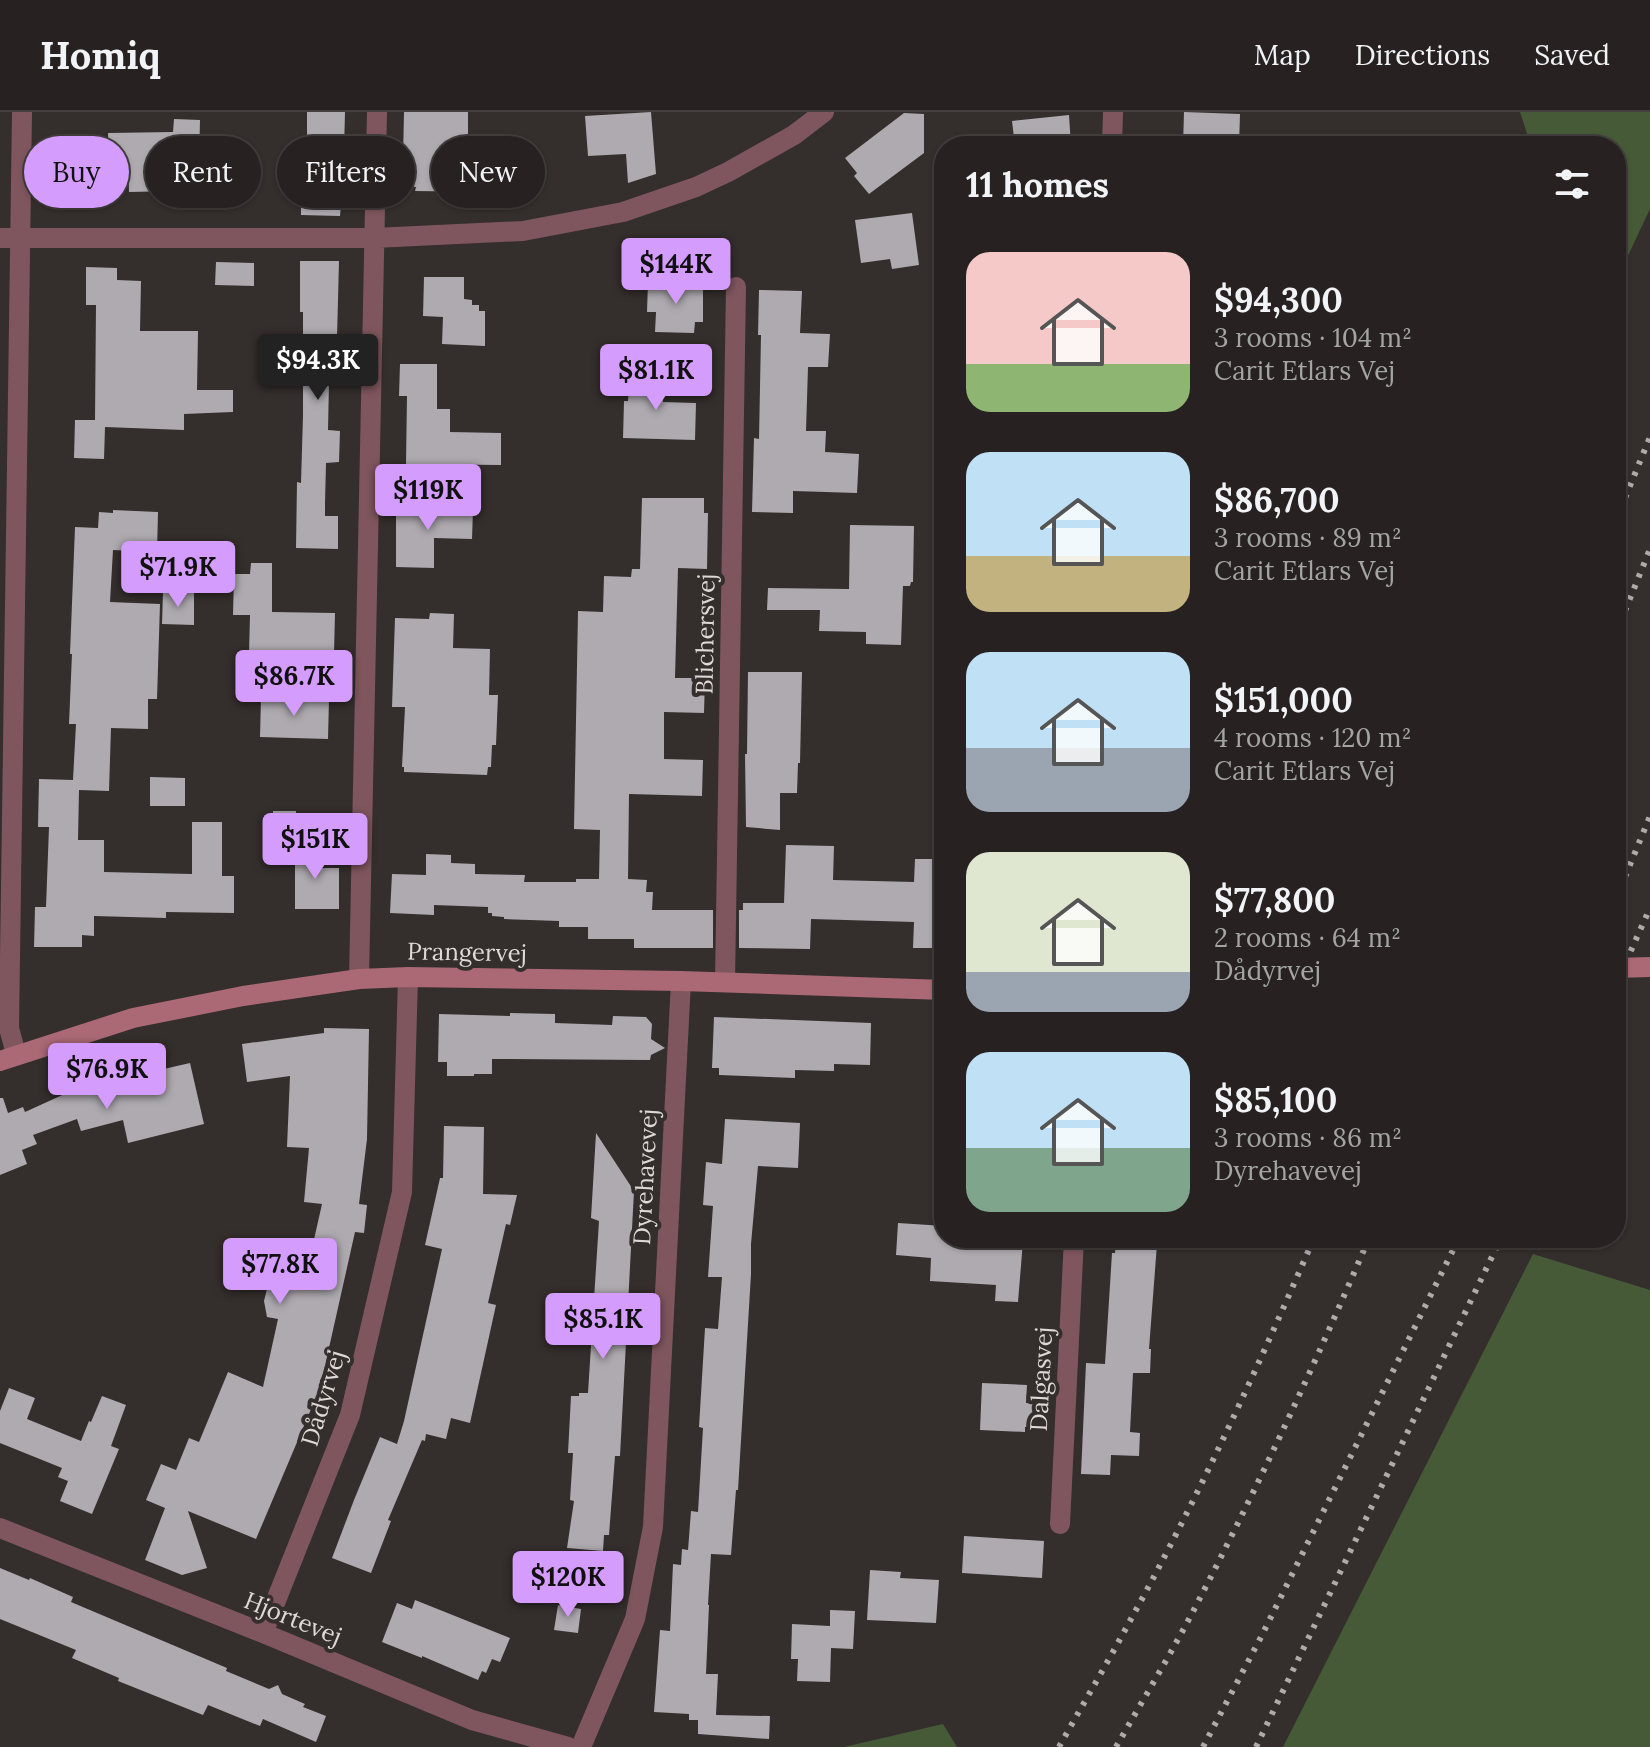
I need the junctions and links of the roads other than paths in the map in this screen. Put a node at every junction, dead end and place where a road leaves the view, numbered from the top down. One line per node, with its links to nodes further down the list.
1 (22, 112): 6 (street)
2 (377, 112): 7 (street)
3 (824, 112): 7 (street)
4 (1113, 112): 5 (street)
5 (1112, 136)
6 (10, 238): 7 (street); 16 (street)
7 (374, 238): 12 (street)
8 (736, 287): 14 (street, Blichersvej)
9 (1650, 967): 10 (street, bridge)
10 (1626, 968)
11 (408, 977): 12 (street, Prangervej); 13 (street, Prangervej); 20 (street, Dådyrvej)
12 (359, 979): 16 (street, Prangervej)
13 (681, 981): 14 (street, Prangervej); 22 (street, Dyrehavevej)
14 (725, 982): 15 (street, Prangervej)
15 (934, 990)
16 (8, 1057)
17 (1074, 1248): 18 (street, Dalgasvej)
18 (1060, 1524)
19 (0, 1528): 20 (street, Hjortevej)
20 (263, 1633): 21 (street, Hjortevej)
21 (568, 1747)
22 (581, 1747)

